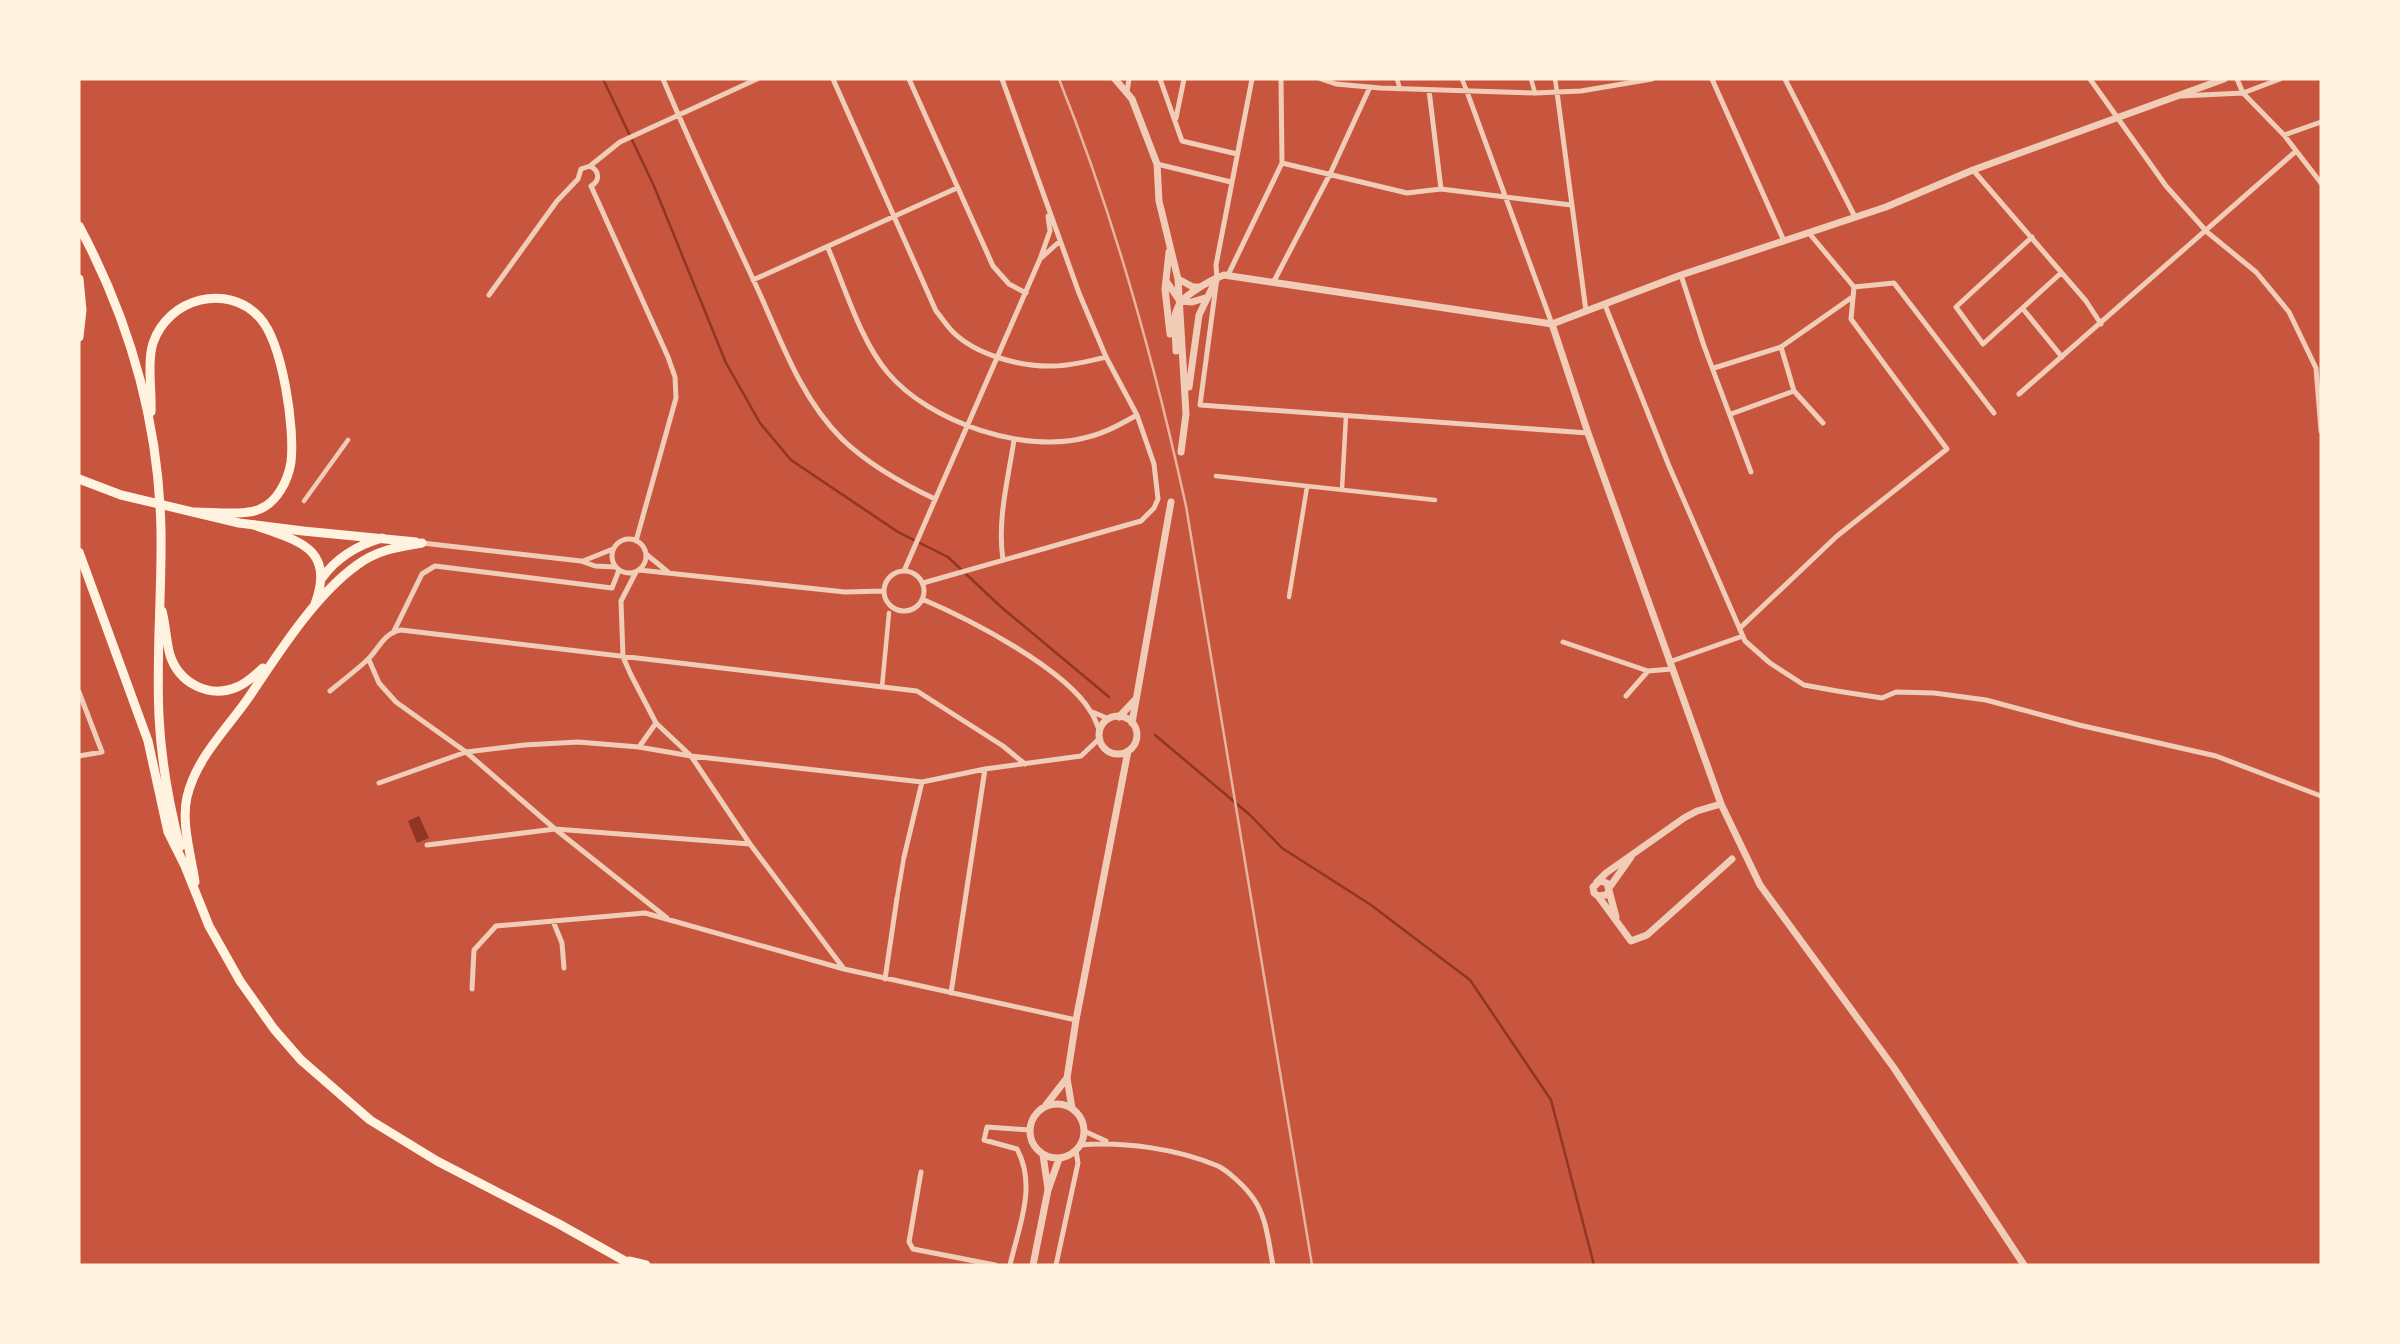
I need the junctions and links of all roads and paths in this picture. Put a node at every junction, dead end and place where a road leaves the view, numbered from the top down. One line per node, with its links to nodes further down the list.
1 (663, 79): 35 (street)
2 (833, 79): 55 (street)
3 (909, 79): 50 (street)
4 (1002, 79): 53 (street)
5 (1115, 79): 30 (street)
6 (1129, 79): 30 (street)
7 (1160, 79): 37 (street)
8 (1184, 79): 37 (street)
9 (1252, 79): 41 (street)
10 (1281, 79): 42 (street)
11 (1321, 79): 26 (street)
12 (1396, 79): 27 (street)
13 (1462, 79): 28 (street)
14 (1531, 79): 32 (street)
15 (1555, 79): 31 (street)
16 (1617, 79): 25 (street)
17 (1652, 79): 25 (street)
18 (1712, 79): 62 (street)
19 (1785, 79): 56 (street)
20 (2090, 79): 36 (street)
21 (2224, 79): 34 (street)
22 (2236, 79): 33 (street)
23 (2280, 79): 33 (street)
24 (753, 80): 35 (street)
25 (1616, 86): 31 (street)
26 (1370, 87): 27 (street); 46 (street)
27 (1400, 89): 29 (street)
28 (1466, 89): 29 (street); 32 (street); 52 (street)
29 (1429, 90): 51 (street)
30 (1126, 92): 43 (street)
31 (1557, 92): 32 (street); 54 (street)
32 (1535, 93)
33 (2243, 93): 34 (street); 39 (street)
34 (2180, 96): 36 (street)
35 (678, 115): 44 (street); 72 (street)
36 (2120, 118): 45 (street); 58 (street)
37 (1175, 121): 41 (street)
38 (2321, 122): 39 (street)
39 (2284, 135): 40 (street)
40 (2295, 152): 48 (street); 58 (street)
41 (1237, 154): 47 (street)
42 (1282, 163): 46 (street); 67 (street)
43 (1157, 164): 47 (street); 64 (street)
44 (590, 166): 49 (street); 49 (street)
45 (1973, 170): 56 (street); 60 (street)
46 (1330, 174): 51 (street); 74 (street)
47 (1231, 182): 69 (street)
48 (2321, 183)
49 (584, 184): 78 (street); 122 (street)
50 (957, 188): 55 (street); 77 (street)
51 (1441, 189): 52 (street)
52 (1504, 198): 54 (street); 85 (street)
53 (1045, 202): 61 (street); 65 (street)
54 (1572, 205): 84 (street)
55 (895, 216): 63 (street); 90 (street)
56 (1855, 217): 59 (street)
57 (79, 226): 102 (main road)
58 (2207, 232): 86 (street); 105 (street)
59 (1809, 233): 62 (street); 76 (street)
60 (2032, 237): 66 (street); 83 (street)
61 (1060, 241): 65 (street); 91 (street)
62 (1784, 241): 68 (street)
63 (828, 247): 72 (street); 104 (street)
64 (1170, 251): 71 (street); 73 (street)
65 (1040, 259): 77 (street)
66 (2062, 273): 83 (street); 86 (street)
67 (1228, 275): 69 (street); 74 (street)
68 (1681, 275): 82 (street); 93 (street)
69 (1217, 278): 75 (street); 79 (street); 101 (street)
70 (79, 279): 87 (main road)
71 (1178, 279): 75 (street); 81 (street)
72 (753, 280): 115 (street)
73 (1165, 280): 81 (street); 89 (street)
74 (1273, 283): 85 (street)
75 (1200, 287): 81 (street)
76 (1854, 287): 80 (street); 97 (street)
77 (1026, 293): 90 (street)
78 (489, 295)
79 (1206, 298): 81 (street); 98 (street)
80 (1852, 298): 88 (street); 143 (street)
81 (1180, 301): 89 (street); 94 (street)
82 (1605, 305): 84 (street); 143 (street)
83 (2023, 309): 92 (street)
84 (1586, 311): 85 (street)
85 (1552, 324): 106 (street)
86 (2101, 324): 92 (street)
87 (79, 337)
88 (1781, 347): 93 (street); 95 (street)
89 (1176, 351): 94 (street)
90 (998, 356): 91 (street); 104 (street)
91 (1107, 357): 100 (street)
92 (2062, 358): 96 (street)
93 (1714, 368): 99 (street)
94 (1184, 374): 98 (street)
95 (1794, 391): 99 (street); 103 (street)
96 (2019, 394)
97 (1994, 413)
98 (1186, 414): 109 (street)
99 (1731, 414): 110 (street)
100 (1137, 415): 108 (street); 127 (street)
101 (1346, 416): 106 (street); 114 (street)
102 (151, 424): 119 (main road); 139 (main road)
103 (1823, 424)
104 (968, 425): 108 (street); 115 (street)
105 (2321, 431)
106 (1588, 433): 150 (street)
107 (348, 440): 116 (street)
108 (1014, 440): 127 (street)
109 (1181, 452)
110 (1751, 472)
111 (1216, 476): 113 (street)
112 (79, 479): 119 (main road)
113 (1307, 487): 114 (street); 137 (street)
114 (1342, 489): 117 (street)
115 (935, 499): 130 (street)
116 (304, 500)
117 (1435, 500)
118 (1171, 502): 156 (street)
119 (196, 512): 120 (main road)
120 (254, 525): 121 (main road); 133 (main road)
121 (382, 538): 123 (main road); 133 (main road)
122 (636, 541): 124 (street); 126 (street)
123 (422, 543): 128 (street); 141 (main road)
124 (613, 550): 128 (street); 129 (street)
125 (79, 552): 182 (main road)
126 (645, 554): 131 (street); 132 (street)
127 (1003, 560): 134 (street)
128 (581, 561): 129 (street)
129 (617, 568): 131 (street); 135 (street)
130 (904, 570): 134 (street); 136 (street)
131 (637, 571): 132 (street); 140 (street)
132 (667, 572): 136 (street)
133 (322, 578): 141 (main road)
134 (923, 583): 138 (street)
135 (611, 588): 140 (street); 144 (street)
136 (884, 591): 138 (street)
137 (1289, 597)
138 (922, 599): 157 (street)
139 (160, 600): 148 (main road); 182 (main road)
140 (621, 601): 147 (street)
141 (313, 609): 148 (main road)
142 (889, 613): 152 (street)
143 (1740, 628): 145 (street)
144 (394, 631): 147 (street); 149 (street)
145 (1743, 636): 150 (street); 174 (street)
146 (1563, 642): 151 (street)
147 (623, 657): 152 (street); 160 (street)
148 (273, 660): 185 (main road)
149 (369, 660): 153 (street); 165 (street)
150 (1671, 665): 151 (street); 175 (street)
151 (1648, 671): 155 (street)
152 (882, 687): 169 (street)
153 (330, 691)
154 (79, 692): 167 (street)
155 (1626, 696)
156 (1135, 699): 158 (street); 161 (street)
157 (1090, 711): 159 (street); 162 (street)
158 (1119, 717): 159 (street); 161 (street)
159 (1109, 719): 162 (street)
160 (656, 723): 163 (street); 168 (street)
161 (1132, 723): 164 (street)
162 (1100, 735): 166 (street); 169 (street)
163 (639, 747): 165 (street); 168 (street)
164 (1128, 751): 166 (street); 170 (street)
165 (466, 752): 173 (street); 176 (street)
166 (1115, 753): 170 (street)
167 (79, 756)
168 (691, 756): 172 (street); 177 (street)
169 (1025, 764): 171 (street)
170 (1124, 767): 196 (street)
171 (985, 769): 172 (street); 195 (street)
172 (922, 782): 180 (street)
173 (379, 783)
174 (2321, 796)
175 (1721, 804): 179 (street); 215 (street)
176 (555, 829): 177 (street); 178 (street); 190 (street)
177 (750, 844): 192 (street)
178 (427, 845)
179 (1636, 851): 183 (street); 184 (street)
180 (904, 857): 187 (street)
181 (1732, 859): 189 (street)
182 (185, 866): 185 (main road)
183 (1597, 882): 184 (street); 186 (street)
184 (1609, 889): 186 (street); 189 (street)
185 (196, 894): 208 (main road)
186 (1598, 896): 189 (street)
187 (897, 898): 193 (street)
188 (553, 921): 190 (street); 191 (street); 194 (street)
189 (1617, 921)
190 (673, 922): 192 (street)
191 (564, 968)
192 (844, 969): 193 (street)
193 (885, 979): 195 (street)
194 (472, 989)
195 (951, 993): 196 (street)
196 (1076, 1020): 197 (street)
197 (1068, 1078): 198 (street); 199 (street)
198 (1046, 1106): 199 (street); 200 (street)
199 (1072, 1108): 201 (street)
200 (1029, 1130): 204 (street); 211 (street)
201 (1084, 1131): 202 (street); 203 (street)
202 (1108, 1142): 203 (street); 214 (street)
203 (1078, 1148): 205 (street); 213 (street)
204 (1043, 1156): 205 (street); 207 (street)
205 (1059, 1159): 207 (street)
206 (921, 1172): 210 (street)
207 (1048, 1190): 212 (street)
208 (628, 1262): 209 (main road)
209 (646, 1265)
210 (995, 1265)
211 (1010, 1265)
212 (1033, 1265)
213 (1056, 1265)
214 (1273, 1265)
215 (2024, 1265)

